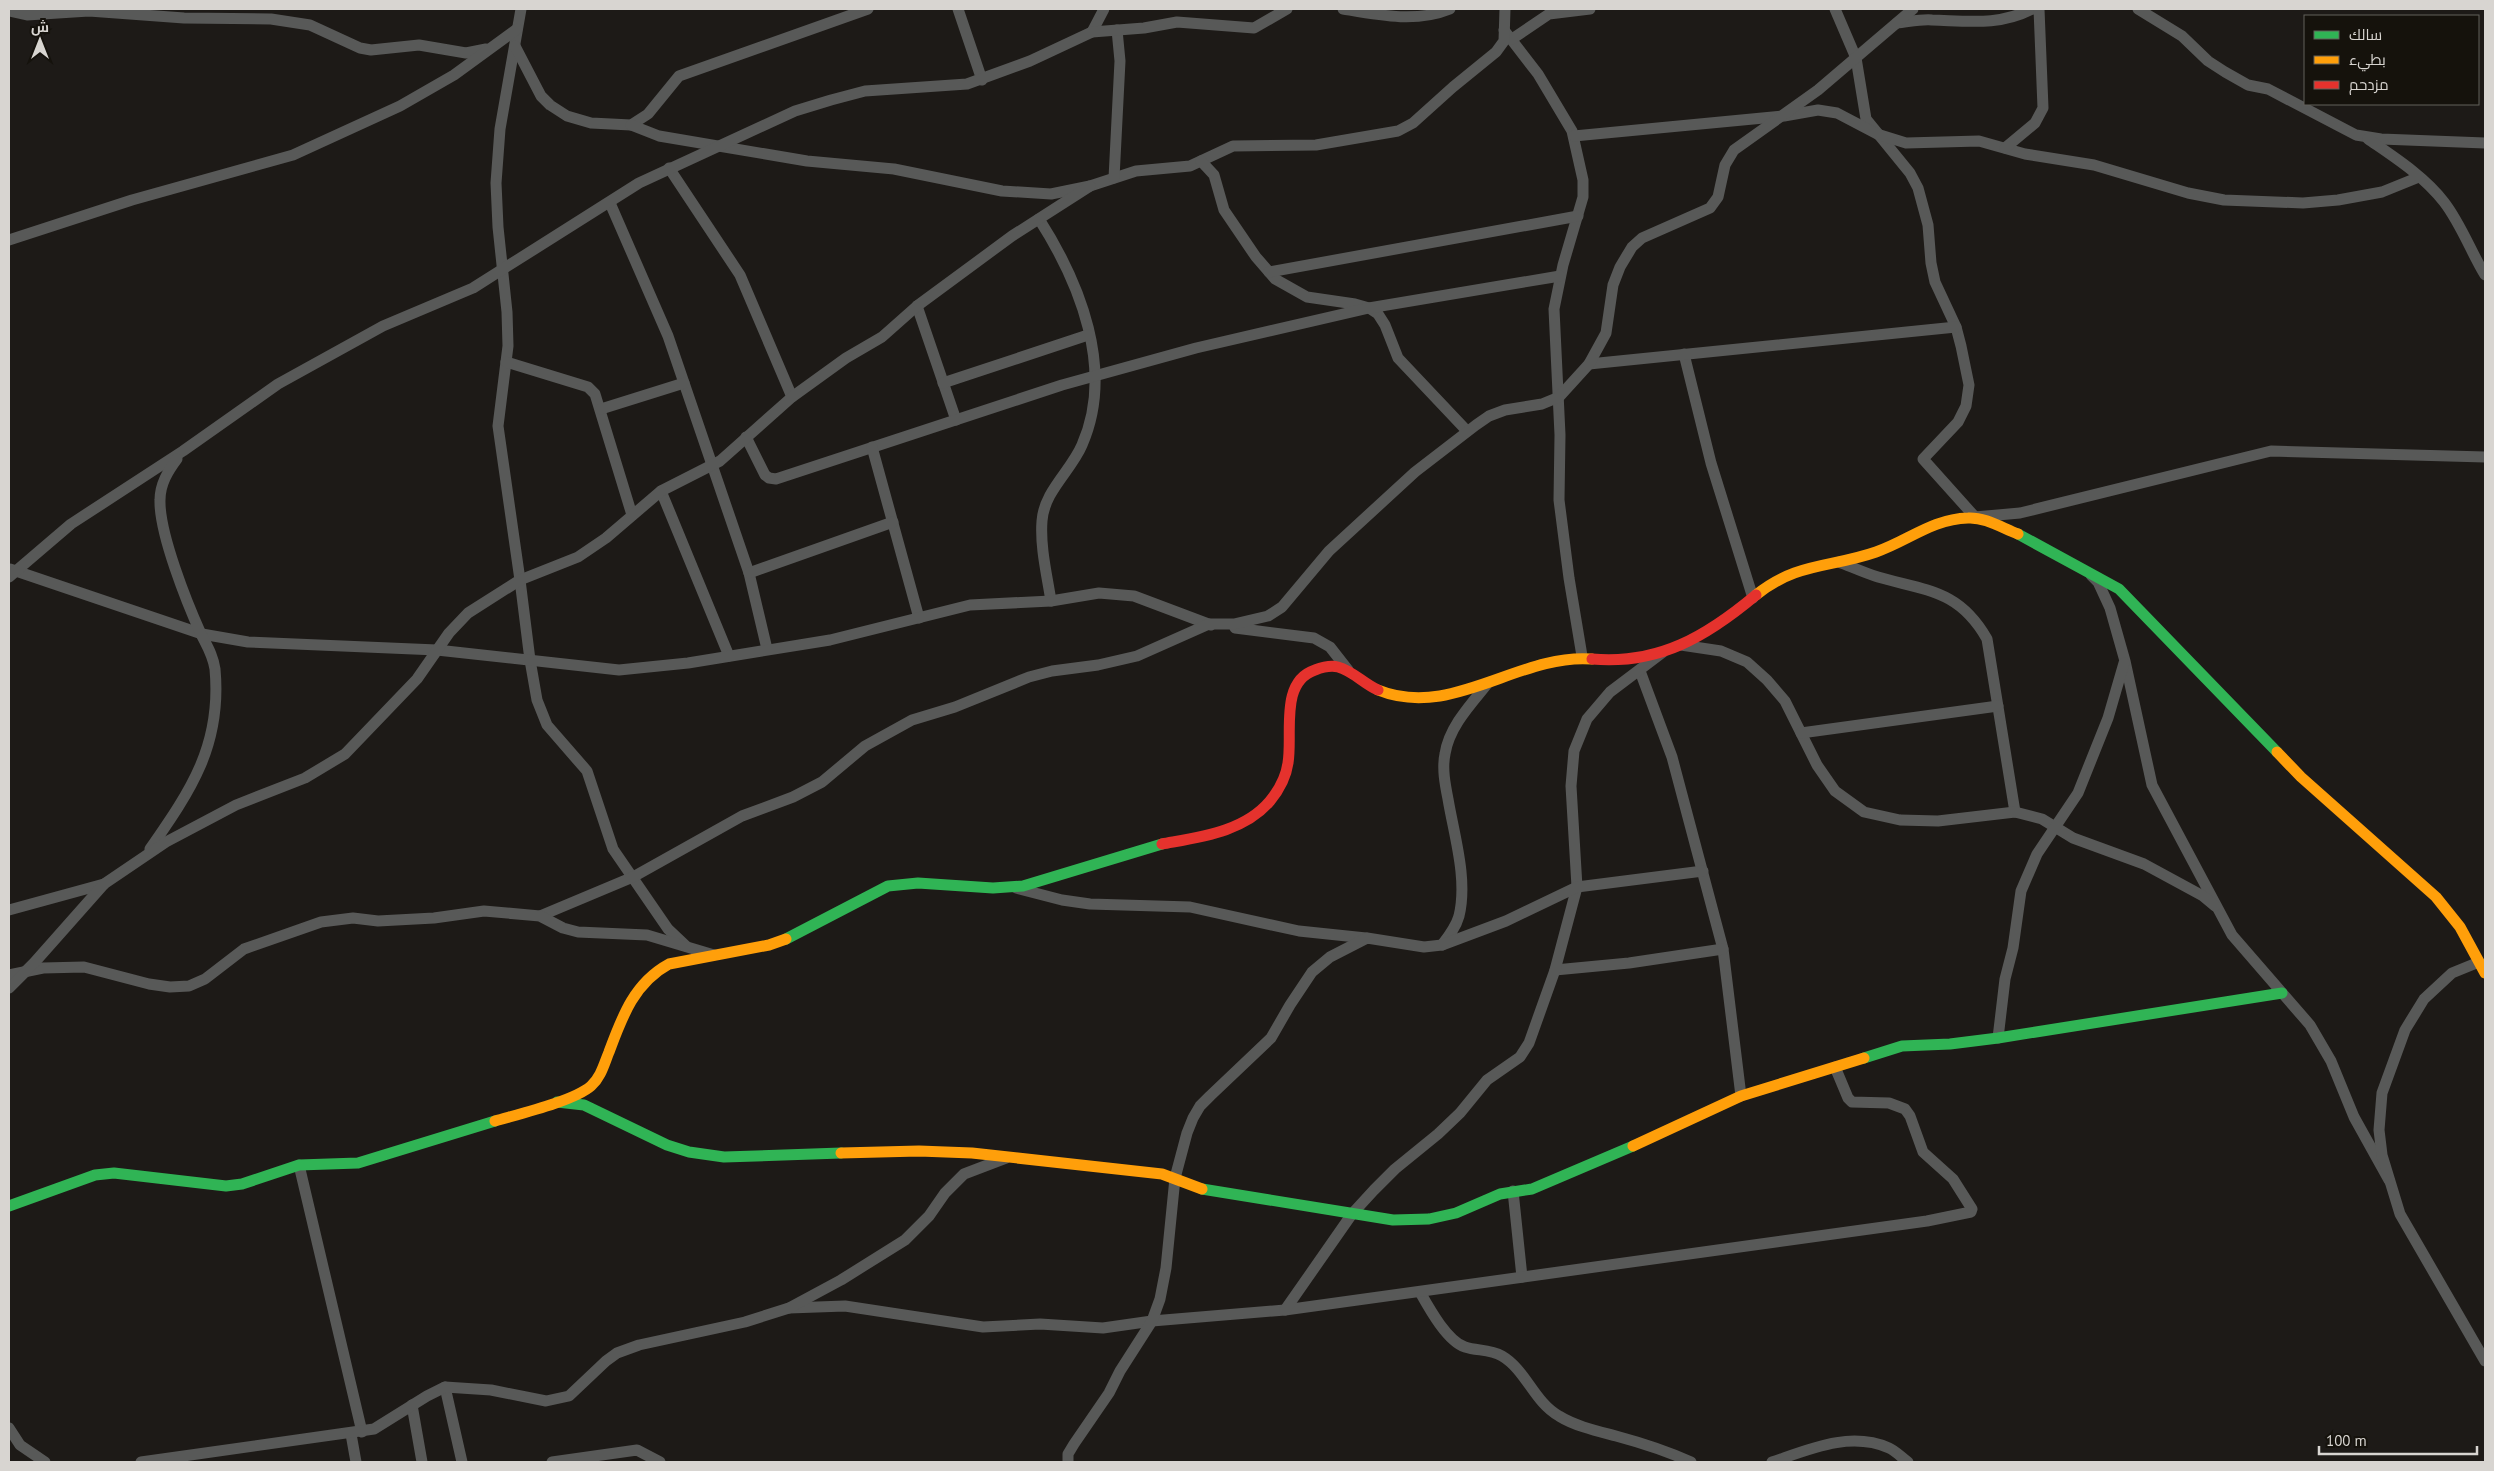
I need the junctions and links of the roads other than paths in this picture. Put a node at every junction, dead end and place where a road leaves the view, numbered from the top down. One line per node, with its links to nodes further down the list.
1 (520, 9): 17 (street)
2 (868, 9): 26 (street)
3 (958, 9): 24 (street)
4 (1104, 9): 19 (street)
5 (1287, 9): 18 (street)
6 (1343, 9): 7 (street)
7 (1450, 9)
8 (1505, 9): 20 (street)
9 (1590, 9): 20 (street)
10 (1835, 9): 23 (street)
11 (1912, 9): 16 (street)
12 (2032, 9): 16 (street)
13 (2039, 9): 32 (street)
14 (2138, 9): 29 (street)
15 (9, 11): 21 (street)
16 (1897, 23): 23 (street)
17 (517, 30): 21 (street); 22 (street)
18 (1117, 30): 19 (street); 36 (street)
19 (1092, 32): 24 (street)
20 (1508, 35): 28 (street); 33 (street)
21 (494, 46): 41 (street)
22 (515, 46): 26 (street); 42 (street)
23 (1856, 58): 25 (street); 27 (street)
24 (982, 80): 31 (street)
25 (1784, 116): 27 (street); 28 (street); 52 (street)
26 (630, 125): 31 (street)
27 (1877, 134): 32 (street); 48 (street)
28 (1574, 136): 39 (street)
29 (2366, 138): 30 (street); 35 (street)
30 (2485, 143)
31 (719, 145): 34 (street); 37 (street)
32 (2005, 148): 35 (street)
33 (1201, 161): 36 (street); 43 (street)
34 (669, 168): 38 (street); 56 (street)
35 (2419, 176): 45 (street)
36 (1114, 178): 37 (street)
37 (1090, 186): 40 (street)
38 (610, 203): 42 (street); 54 (street)
39 (1578, 216): 43 (street); 44 (street)
40 (1039, 219): 46 (street); 49 (street)
41 (9, 240)
42 (503, 270): 51 (street); 63 (street)
43 (1269, 272): 47 (street)
44 (1560, 276): 47 (street); 57 (street)
45 (2485, 276)
46 (917, 306): 55 (street); 56 (street)
47 (1369, 308): 53 (street); 60 (street)
48 (1956, 327): 50 (street); 68 (street)
49 (1088, 335): 53 (street); 55 (street)
50 (1684, 354): 52 (street); 75 (street)
51 (506, 362): 58 (street); 74 (street)
52 (1588, 364): 57 (street)
53 (1096, 375): 59 (street); 76 (street)
54 (684, 383): 58 (street); 65 (street)
55 (944, 383): 59 (street)
56 (792, 397): 61 (street)
57 (1558, 397): 60 (street); 85 (street)
58 (600, 409): 67 (street)
59 (956, 420): 62 (street)
60 (1467, 431): 78 (street)
61 (746, 437): 62 (street); 65 (street)
62 (872, 447): 69 (street)
63 (183, 452): 72 (street); 79 (street)
64 (2485, 457): 68 (street)
65 (712, 466): 66 (street); 73 (street)
66 (661, 491): 67 (street); 84 (street)
67 (632, 515): 74 (street)
68 (1975, 517): 70 (street); 71 (street)
69 (892, 522): 73 (street); 77 (street)
70 (1839, 562): 75 (street); 91 (street)
71 (2087, 571): 87 (street); 109 (street)
72 (11, 572): 79 (street)
73 (749, 573): 81 (street)
74 (520, 580): 82 (street); 86 (street)
75 (1753, 598): 80 (street)
76 (1051, 601): 77 (street); 78 (street)
77 (919, 618): 81 (street)
78 (1209, 624): 88 (street); 97 (street)
79 (202, 634): 82 (street); 95 (street)
80 (1681, 645): 83 (street); 92 (street)
81 (767, 649): 84 (street)
82 (437, 650): 86 (street); 95 (street)
83 (1665, 650): 85 (street); 89 (street)
84 (729, 656): 86 (street)
85 (1582, 656): 90 (street)
86 (530, 660): 97 (street)
87 (2124, 661): 94 (street); 101 (street)
88 (1348, 670): 90 (street); 100 (street)
89 (1640, 671): 96 (street); 99 (street)
90 (1488, 683): 105 (street)
91 (1998, 706): 92 (street); 93 (street)
92 (1801, 732): 93 (street)
93 (2015, 812): 94 (street)
94 (2057, 828): 101 (street); 116 (street)
95 (145, 856): 98 (street)
96 (1703, 871): 99 (street); 107 (street)
97 (633, 877): 103 (street); 106 (street)
98 (104, 884): 102 (street); 111 (street)
99 (1577, 887): 105 (street); 110 (street)
100 (1015, 888): 104 (street); 108 (street)
101 (2219, 909): 115 (street)
102 (9, 910)
103 (540, 916): 106 (street); 111 (street)
104 (1367, 938): 105 (street); 122 (street)
105 (1442, 945)
106 (686, 946): 108 (street)
107 (1723, 949): 110 (street); 118 (street)
108 (717, 956): 119 (street)
109 (2479, 962): 112 (street); 123 (street)
110 (1555, 970): 126 (street)
111 (25, 972): 113 (street); 114 (street)
112 (2485, 973)
113 (9, 975)
114 (9, 988)
115 (2282, 993): 116 (street); 123 (street)
116 (1998, 1038): 117 (street)
117 (1835, 1067): 118 (street); 127 (street)
118 (1742, 1096): 124 (street)
119 (557, 1102): 120 (street); 121 (street)
120 (1009, 1157): 122 (street); 129 (street)
121 (299, 1165): 125 (street); 136 (street)
122 (1175, 1178): 126 (street); 131 (street)
123 (2389, 1180): 132 (street)
124 (1513, 1191): 126 (street); 127 (street)
125 (9, 1206)
126 (1352, 1214): 130 (street)
127 (1522, 1277): 128 (street)
128 (1420, 1292): 130 (street); 145 (street)
129 (789, 1308): 131 (street); 133 (street)
130 (1285, 1310): 131 (street)
131 (1152, 1321): 144 (street)
132 (2485, 1361)
133 (445, 1387): 134 (street); 141 (street)
134 (412, 1405): 136 (street); 140 (street)
135 (9, 1428): 137 (street)
136 (356, 1433): 138 (street); 139 (street)
137 (45, 1462)
138 (141, 1462)
139 (356, 1462)
140 (422, 1462)
141 (462, 1462)
142 (552, 1462): 143 (street)
143 (660, 1462)
144 (1068, 1462)
145 (1691, 1462)
146 (1772, 1462): 147 (street)
147 (1908, 1462)

